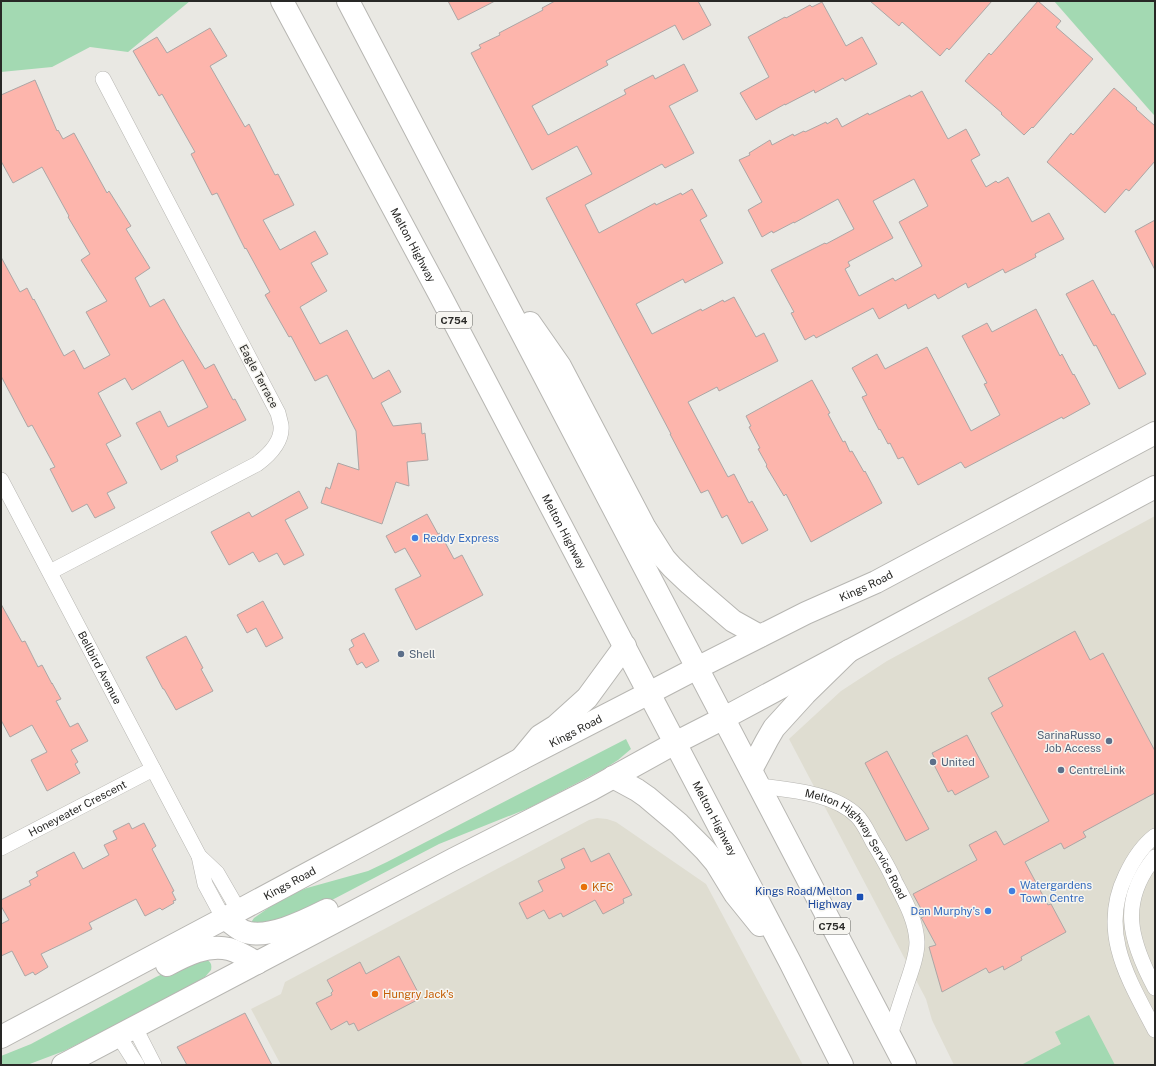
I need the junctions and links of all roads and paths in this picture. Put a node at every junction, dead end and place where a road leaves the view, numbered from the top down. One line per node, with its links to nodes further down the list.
1 (282, 1): 10 (main road, Melton Highway / C754)
2 (348, 1): 4 (main road, C754)
3 (103, 79): 8 (street, Eagle Terrace)
4 (472, 238): 9 (main road); 12 (main road, C754)
5 (1155, 433): 9 (main road, Kings Road)
6 (1, 480): 8 (street, Bellbird Avenue)
7 (1155, 486): 11 (main road)
8 (50, 572): 17 (street, Bellbird Avenue)
9 (760, 636): 12 (main road, Kings Road)
10 (625, 646): 13 (main road, Melton Highway / C754); 16 (main road)
11 (849, 651): 14 (main road); 19 (main road)
12 (697, 668): 13 (main road, Kings Road); 14 (main road, C754)
13 (649, 693): 15 (main road, Melton Highway / C754); 16 (main road, Kings Road)
14 (724, 718): 15 (main road); 19 (main road, C754)
15 (675, 743): 18 (main road); 25 (main road, Melton Highway / C754)
16 (521, 759): 24 (main road, Kings Road)
17 (153, 769): 21 (street, Honeyeater Crescent); 24 (street, Bellbird Avenue)
18 (613, 777): 23 (main road); 25 (main road)
19 (755, 778): 30 (main road, C754); 30 (street, Melton Highway Service Road)
20 (1155, 836): 28 (street)
21 (1, 848)
22 (1155, 857): 27 (street)
23 (454, 859): 24 (main road); 26 (main road)
24 (232, 915): 31 (main road, Kings Road)
25 (790, 962): 36 (main road, Melton Highway / C754)
26 (257, 963): 29 (main road); 32 (main road)
27 (1155, 988)
28 (1155, 1030)
29 (126, 1031): 33 (main road); 34 (street); 35 (street)
30 (890, 1035): 37 (main road, C754)
31 (1, 1037)
32 (1, 1044)
33 (63, 1065)
34 (136, 1065)
35 (154, 1065)
36 (842, 1065)
37 (905, 1065)

